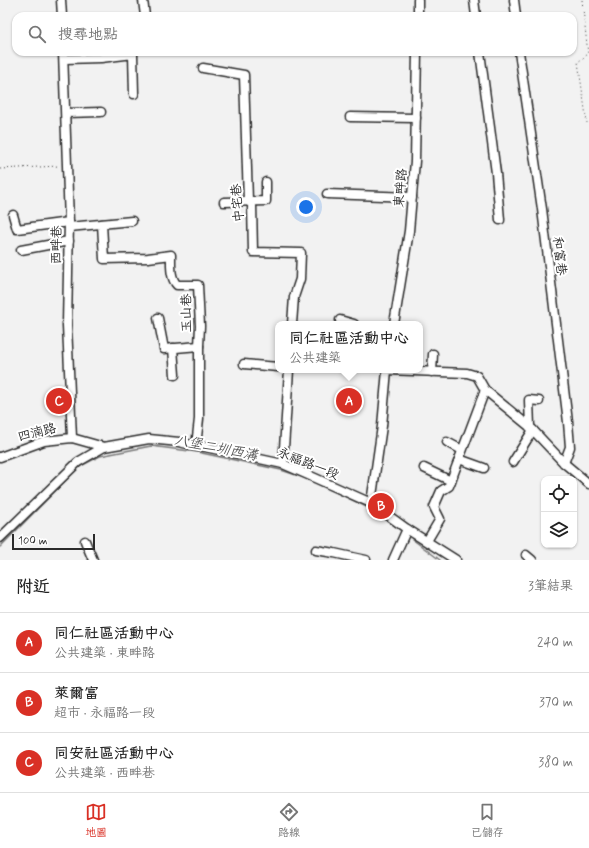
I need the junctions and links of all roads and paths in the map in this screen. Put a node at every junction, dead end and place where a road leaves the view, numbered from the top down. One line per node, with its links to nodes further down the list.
1 (61, 0): 7 (street)
2 (143, 0): 8 (street)
3 (418, 0): 9 (street)
4 (474, 0): 10 (street)
5 (514, 0): 11 (street)
6 (582, 0): 25 (path)
7 (62, 12)
8 (144, 12)
9 (418, 12)
10 (476, 12)
11 (516, 12)
12 (64, 56): 22 (street, 西畔巷)
13 (76, 56): 14 (street)
14 (115, 56)
15 (136, 56): 20 (street)
16 (417, 56): 24 (street, 東畔路)
17 (481, 56): 34 (street)
18 (520, 56): 66 (street, 和富巷)
19 (203, 68): 32 (street, 中宅巷)
20 (134, 94)
21 (101, 112): 22 (street)
22 (66, 113): 26 (street, 西畔巷)
23 (350, 117): 24 (street)
24 (416, 118): 30 (street, 東畔路)
25 (587, 123)
26 (66, 166): 27 (path); 36 (street, 西畔巷)
27 (0, 169)
28 (266, 182): 32 (street)
29 (327, 194): 30 (street)
30 (412, 197): 44 (street, 東畔路)
31 (224, 202): 32 (street)
32 (251, 202): 42 (street, 中宅巷)
33 (13, 215): 36 (street)
34 (500, 220)
35 (132, 221): 37 (street)
36 (69, 224): 37 (street); 38 (street, 西畔巷)
37 (102, 224): 45 (street, 玉山巷)
38 (69, 241): 39 (street); 58 (street, 西畔巷)
39 (21, 250)
40 (158, 318): 46 (street)
41 (340, 320): 43 (street)
42 (292, 321)
43 (344, 321)
44 (394, 321)
45 (199, 346): 46 (street); 60 (street, 玉山巷)
46 (173, 348): 54 (street)
47 (433, 354): 51 (street)
48 (244, 364): 49 (street)
49 (275, 367)
50 (423, 372): 51 (street)
51 (432, 372): 55 (street)
52 (289, 373): 67 (street)
53 (387, 373): 72 (street)
54 (175, 375)
55 (485, 390): 57 (street); 62 (street)
56 (539, 401): 57 (street)
57 (531, 428): 65 (street); 66 (street)
58 (72, 438): 61 (street, 四湳路); 63 (street, 四湳路)
59 (447, 442): 62 (street)
60 (196, 446): 61 (street, 永福路一段); 67 (street, 永福路一段)
61 (104, 448): 74 (street, 永福路一段)
62 (462, 450): 64 (street)
63 (0, 457)
64 (459, 459): 69 (street); 70 (street)
65 (513, 462)
66 (564, 463): 71 (street)
67 (283, 464): 72 (street, 永福路一段)
68 (424, 468): 70 (street)
69 (484, 468)
70 (450, 481): 76 (street)
71 (589, 484)
72 (371, 504): 73 (street, 永福路一段)
73 (406, 532): 76 (street, 永福路一段); 80 (street)
74 (0, 538)
75 (84, 541): 78 (street)
76 (426, 541): 81 (street, 永福路一段)
77 (316, 550): 79 (street)
78 (93, 560)
79 (366, 560)
80 (393, 560)
81 (454, 560)

